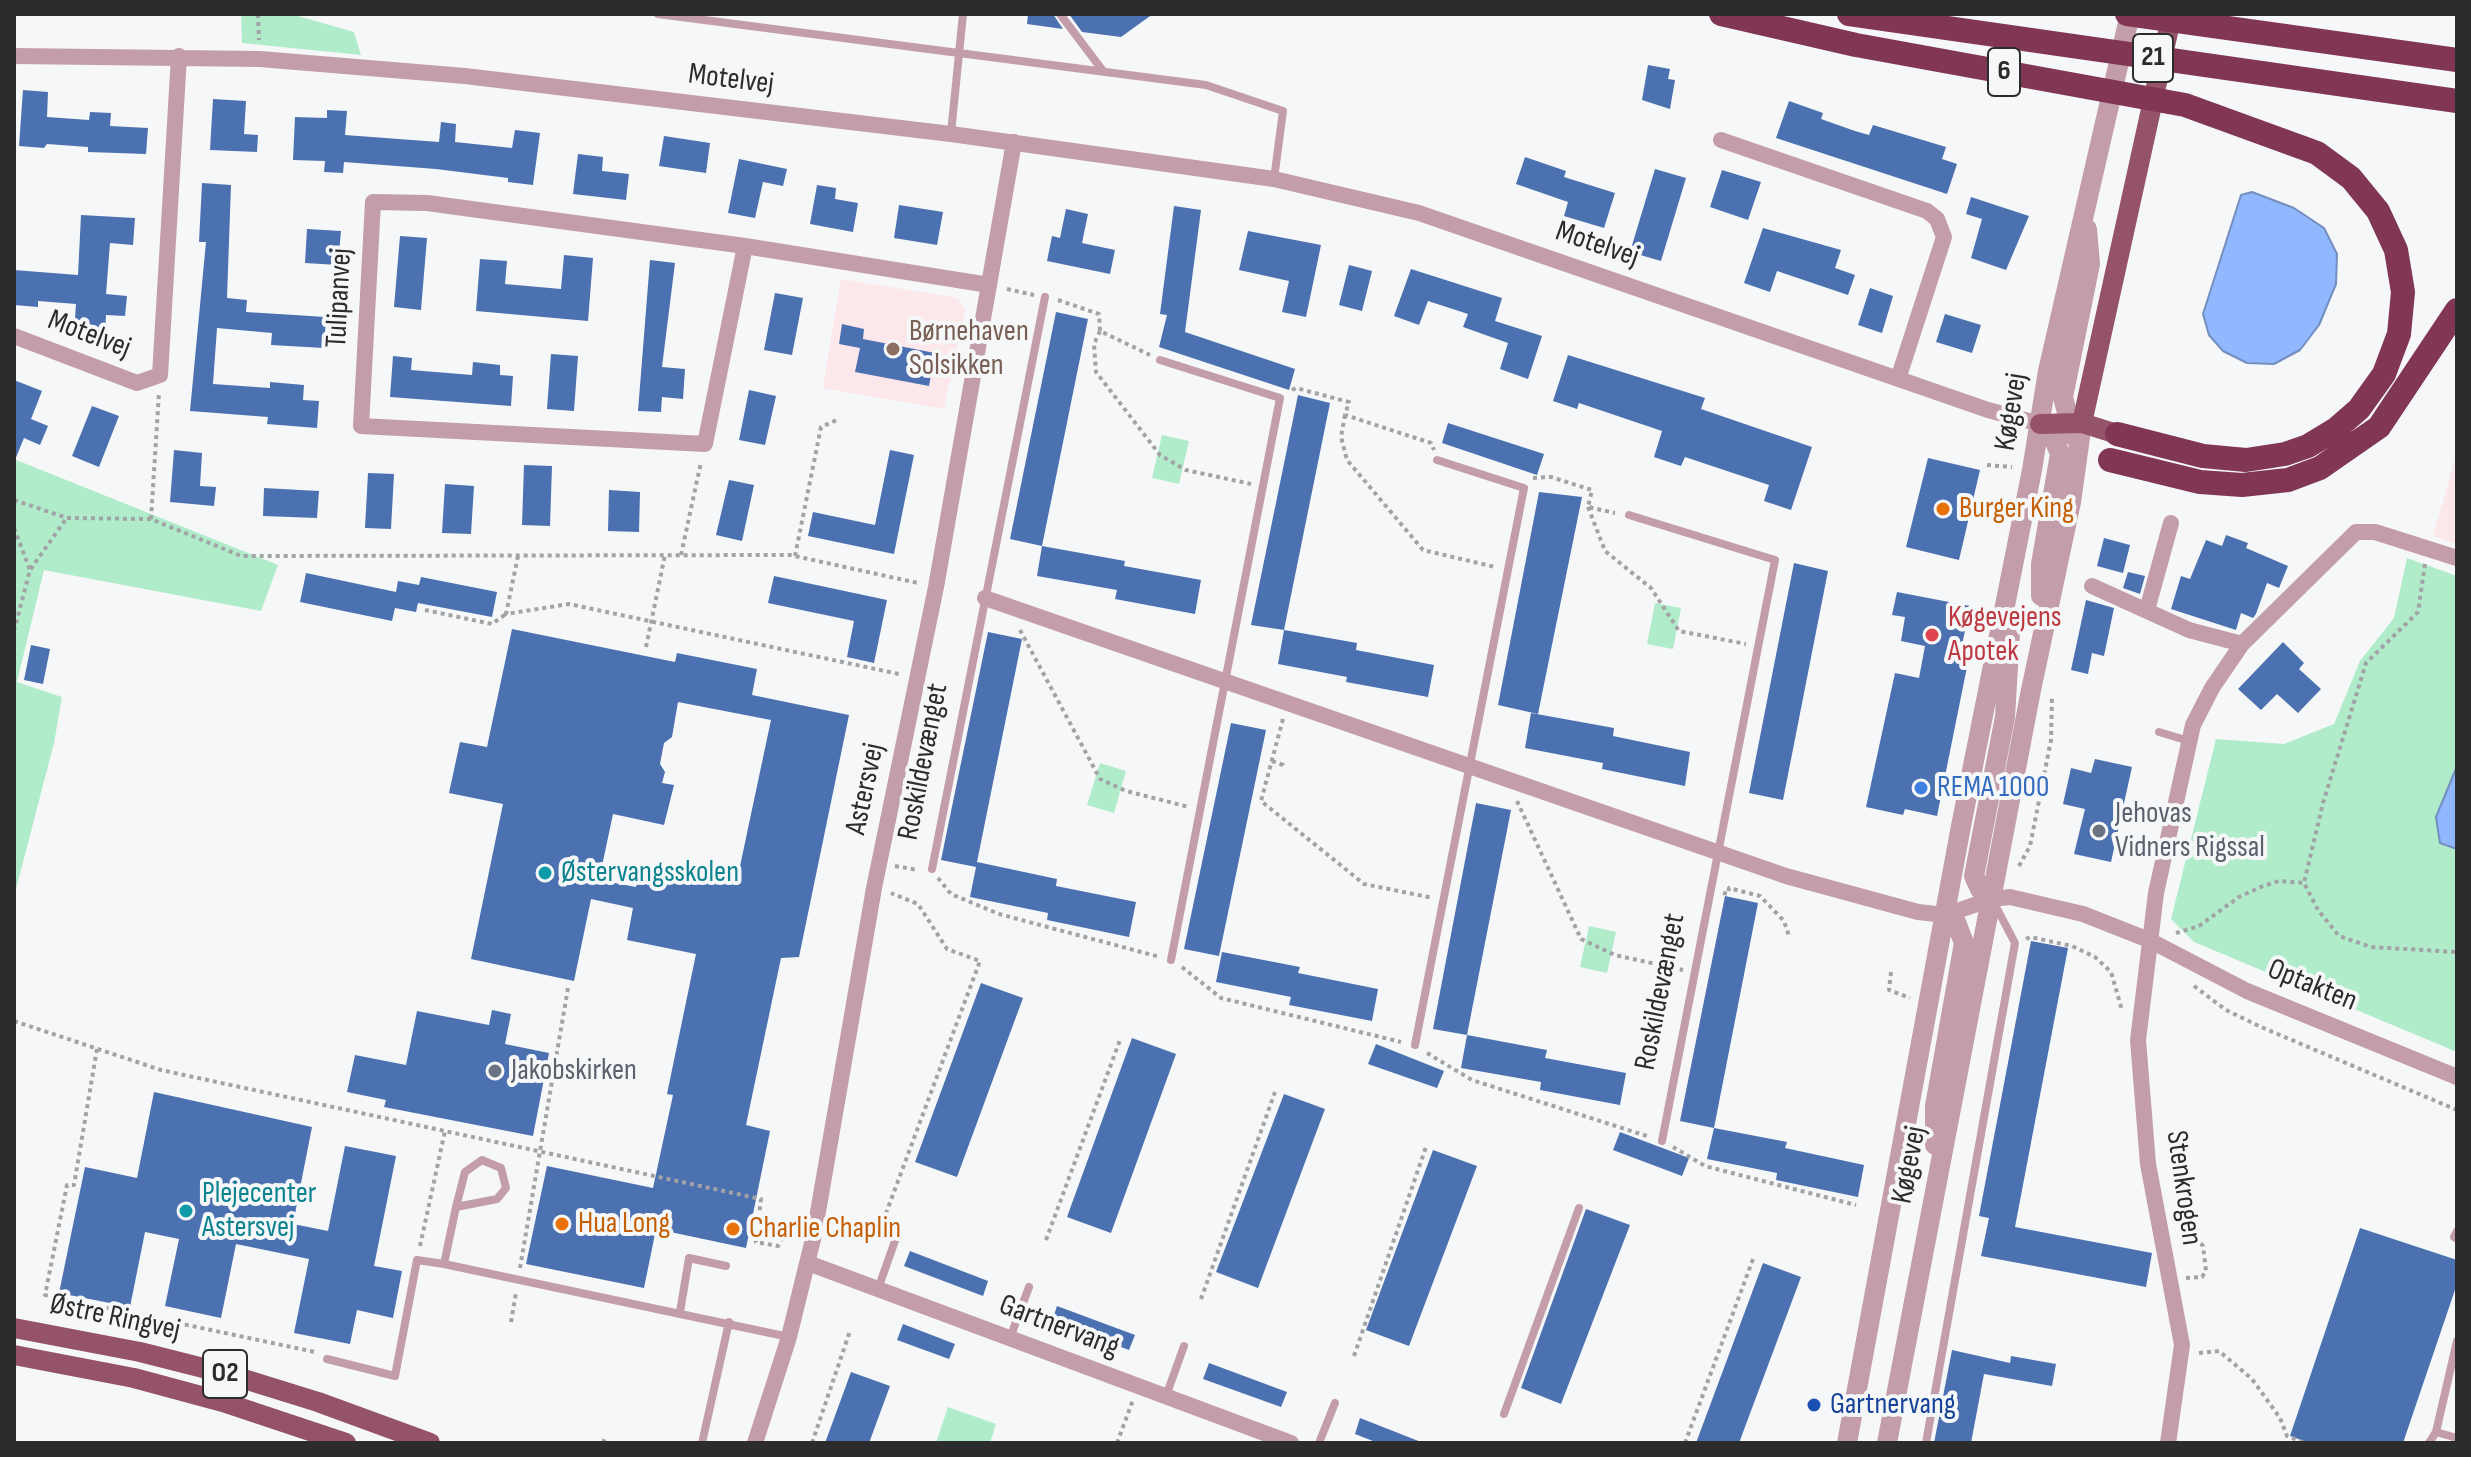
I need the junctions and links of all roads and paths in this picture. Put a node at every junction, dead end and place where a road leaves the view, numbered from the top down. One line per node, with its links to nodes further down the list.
1 (258, 14): 12 (path)
2 (658, 14): 9 (lane, Motelvej)
3 (963, 14): 9 (lane)
4 (1060, 14): 14 (lane)
5 (1721, 14): 35 (highway, 6)
6 (1849, 14): 15 (highway, 21)
7 (2128, 14): 13 (highway, 21); 20 (street, Køgevej)
8 (2172, 14): 33 (main road, Køgevej)
9 (960, 53): 14 (lane, Motelvej); 16 (lane)
10 (14, 56): 11 (street, Motelvej)
11 (179, 56): 12 (street, Motelvej); 28 (street, Motelvej)
12 (260, 59): 16 (street, Motelvej)
13 (2457, 60)
14 (1104, 72): 19 (lane, Motelvej)
15 (2457, 101)
16 (951, 134): 18 (street, Motelvej)
17 (1721, 140): 29 (street)
18 (1014, 142): 19 (street, Motelvej); 22 (street, Astersvej)
19 (1274, 179): 29 (street, Motelvej)
20 (2086, 208): 33 (street); 34 (street, Køgevej)
21 (745, 246): 22 (street, Tulipanvej); 36 (street); 36 (street, Tulipanvej)
22 (989, 285): 23 (path); 60 (street, Astersvej)
23 (1045, 297): 25 (path); 62 (lane, Roskildevænget)
24 (2457, 310): 39 (highway)
25 (1100, 331): 27 (path); 42 (path)
26 (14, 336): 28 (street, Motelvej)
27 (1160, 360): 30 (lane)
28 (160, 375): 48 (path)
29 (1898, 379): 34 (street, Motelvej)
30 (1280, 398): 31 (path); 42 (lane)
31 (1345, 415): 38 (path); 58 (path)
32 (839, 419): 55 (path)
33 (2075, 423): 34 (main road); 35 (main road, 6); 37 (street, Køgevej)
34 (2040, 424): 37 (street); 41 (street, Køgevej); 69 (street)
35 (2117, 434)
36 (705, 444): 53 (path)
37 (2078, 451): 39 (street); 69 (street, Køgevej)
38 (1437, 460): 43 (lane)
39 (2110, 460)
40 (1987, 465): 41 (path)
41 (2032, 470): 61 (street, Køgevej)
42 (1261, 486): 74 (lane)
43 (1524, 488): 45 (path); 58 (lane)
44 (14, 500): 47 (path)
45 (1588, 507): 46 (path); 71 (path)
46 (1629, 515): 71 (lane, Roskildevænget)
47 (67, 518): 48 (path); 57 (path)
48 (151, 519): 54 (path)
49 (2171, 523): 65 (street)
50 (14, 528): 57 (path)
51 (2424, 548): 56 (street); 70 (street); 86 (path)
52 (665, 555): 53 (path); 54 (path); 67 (path)
53 (681, 555): 55 (path)
54 (518, 556): 66 (path)
55 (795, 556): 60 (path)
56 (2457, 558)
57 (30, 570): 68 (path)
58 (1509, 571): 80 (lane)
59 (2092, 586): 65 (street)
60 (936, 587): 73 (street, Astersvej)
61 (2010, 590): 89 (street); 91 (street, Køgevej)
62 (985, 598): 63 (street); 85 (lane, Roskildevænget)
63 (1006, 605): 74 (street); 82 (path)
64 (425, 610): 66 (path)
65 (2147, 610): 70 (street)
66 (506, 614): 67 (path)
67 (652, 621): 72 (path); 73 (path)
68 (14, 631)
69 (2040, 643): 89 (street, Køgevej)
70 (2242, 644): 77 (street)
71 (1757, 646): 83 (lane, Roskildevænget)
72 (646, 647)
73 (917, 678): 84 (street, Astersvej)
74 (1225, 678): 75 (street); 82 (lane)
75 (1288, 702): 78 (path); 80 (street)
76 (2159, 732): 77 (lane)
77 (2190, 742): 93 (street)
78 (1272, 761): 79 (path); 90 (path)
79 (1284, 769)
80 (1471, 769): 81 (street); 90 (lane)
81 (1507, 781): 83 (street); 97 (path)
82 (1200, 809): 96 (lane)
83 (1716, 853): 88 (lane, Roskildevænget); 91 (street)
84 (879, 863): 85 (path); 87 (street, Astersvej)
85 (932, 869): 96 (path, Roskildevænget)
86 (2304, 883): 93 (path); 95 (path)
87 (874, 888): 118 (street, Astersvej); 119 (path)
88 (1708, 891): 92 (path); 97 (lane, Roskildevænget)
89 (1992, 899): 91 (street); 93 (street, Optakten); 94 (lane); 114 (street, Køgevej)
90 (1443, 900): 105 (lane)
91 (1945, 915): 101 (street, Køgevej); 114 (street)
92 (1789, 936)
93 (2149, 940): 107 (street, Optakten); 128 (street, Stenkrogen)
94 (2015, 943): 102 (path); 162 (lane)
95 (2457, 952)
96 (1171, 960): 105 (path, Roskildevænget)
97 (1693, 972): 111 (lane, Roskildevænget)
98 (1891, 972): 101 (path)
99 (2193, 985): 109 (path)
100 (568, 988): 113 (path)
101 (1928, 1002): 160 (street, Køgevej)
102 (2123, 1012)
103 (14, 1021): 106 (path)
104 (1120, 1040): 121 (path)
105 (1415, 1045): 111 (path, Roskildevænget)
106 (97, 1049): 110 (path); 144 (path)
107 (2457, 1077)
108 (1275, 1092): 131 (path)
109 (2457, 1110)
110 (445, 1131): 113 (path); 123 (path)
111 (1662, 1141): 115 (path, Roskildevænget)
112 (1427, 1144): 142 (path)
113 (539, 1152): 118 (path); 127 (path)
114 (1936, 1189): 161 (street, Køgevej)
115 (1856, 1205)
116 (456, 1207): 116 (lane); 125 (lane)
117 (1579, 1208): 148 (lane)
118 (814, 1235): 124 (street, Astersvej)
119 (896, 1238): 130 (lane)
120 (2197, 1239): 128 (path)
121 (1046, 1240)
122 (1753, 1259): 159 (path)
123 (417, 1260): 125 (lane); 144 (lane)
124 (808, 1263): 130 (street, Gartnervang); 137 (street, Astersvej)
125 (444, 1264): 127 (lane)
126 (726, 1266): 132 (lane)
127 (518, 1279): 132 (lane); 133 (path)
128 (2168, 1280): 143 (street, Stenkrogen)
129 (1029, 1287): 138 (lane)
130 (878, 1289): 138 (street, Gartnervang)
131 (1201, 1299)
132 (680, 1312): 134 (lane)
133 (511, 1322)
134 (729, 1322): 137 (lane); 153 (lane)
135 (14, 1328): 152 (main road, Østre Ringvej / O2)
136 (850, 1331): 155 (path)
137 (789, 1337): 154 (street, Astersvej)
138 (1010, 1338): 145 (street, Gartnervang)
139 (2457, 1341): 149 (lane)
140 (1184, 1346): 146 (lane)
141 (14, 1355): 151 (main road, Østre Ringvej / O2)
142 (1354, 1356)
143 (2182, 1358): 163 (street, Stenkrogen); 164 (path)
144 (327, 1359)
145 (1138, 1386): 146 (street, Gartnervang); 156 (path)
146 (1166, 1396): 157 (street, Gartnervang)
147 (1335, 1403): 158 (lane)
148 (1504, 1414)
149 (2436, 1432): 150 (lane); 165 (lane)
150 (2457, 1438)
151 (346, 1443)
152 (430, 1443)
153 (702, 1443)
154 (755, 1443)
155 (812, 1443)
156 (1117, 1443)
157 (1291, 1443)
158 (1319, 1443)
159 (1685, 1443)
160 (1847, 1443)
161 (1887, 1443)
162 (1926, 1443)
163 (2168, 1443)
164 (2305, 1443)
165 (2429, 1443)

